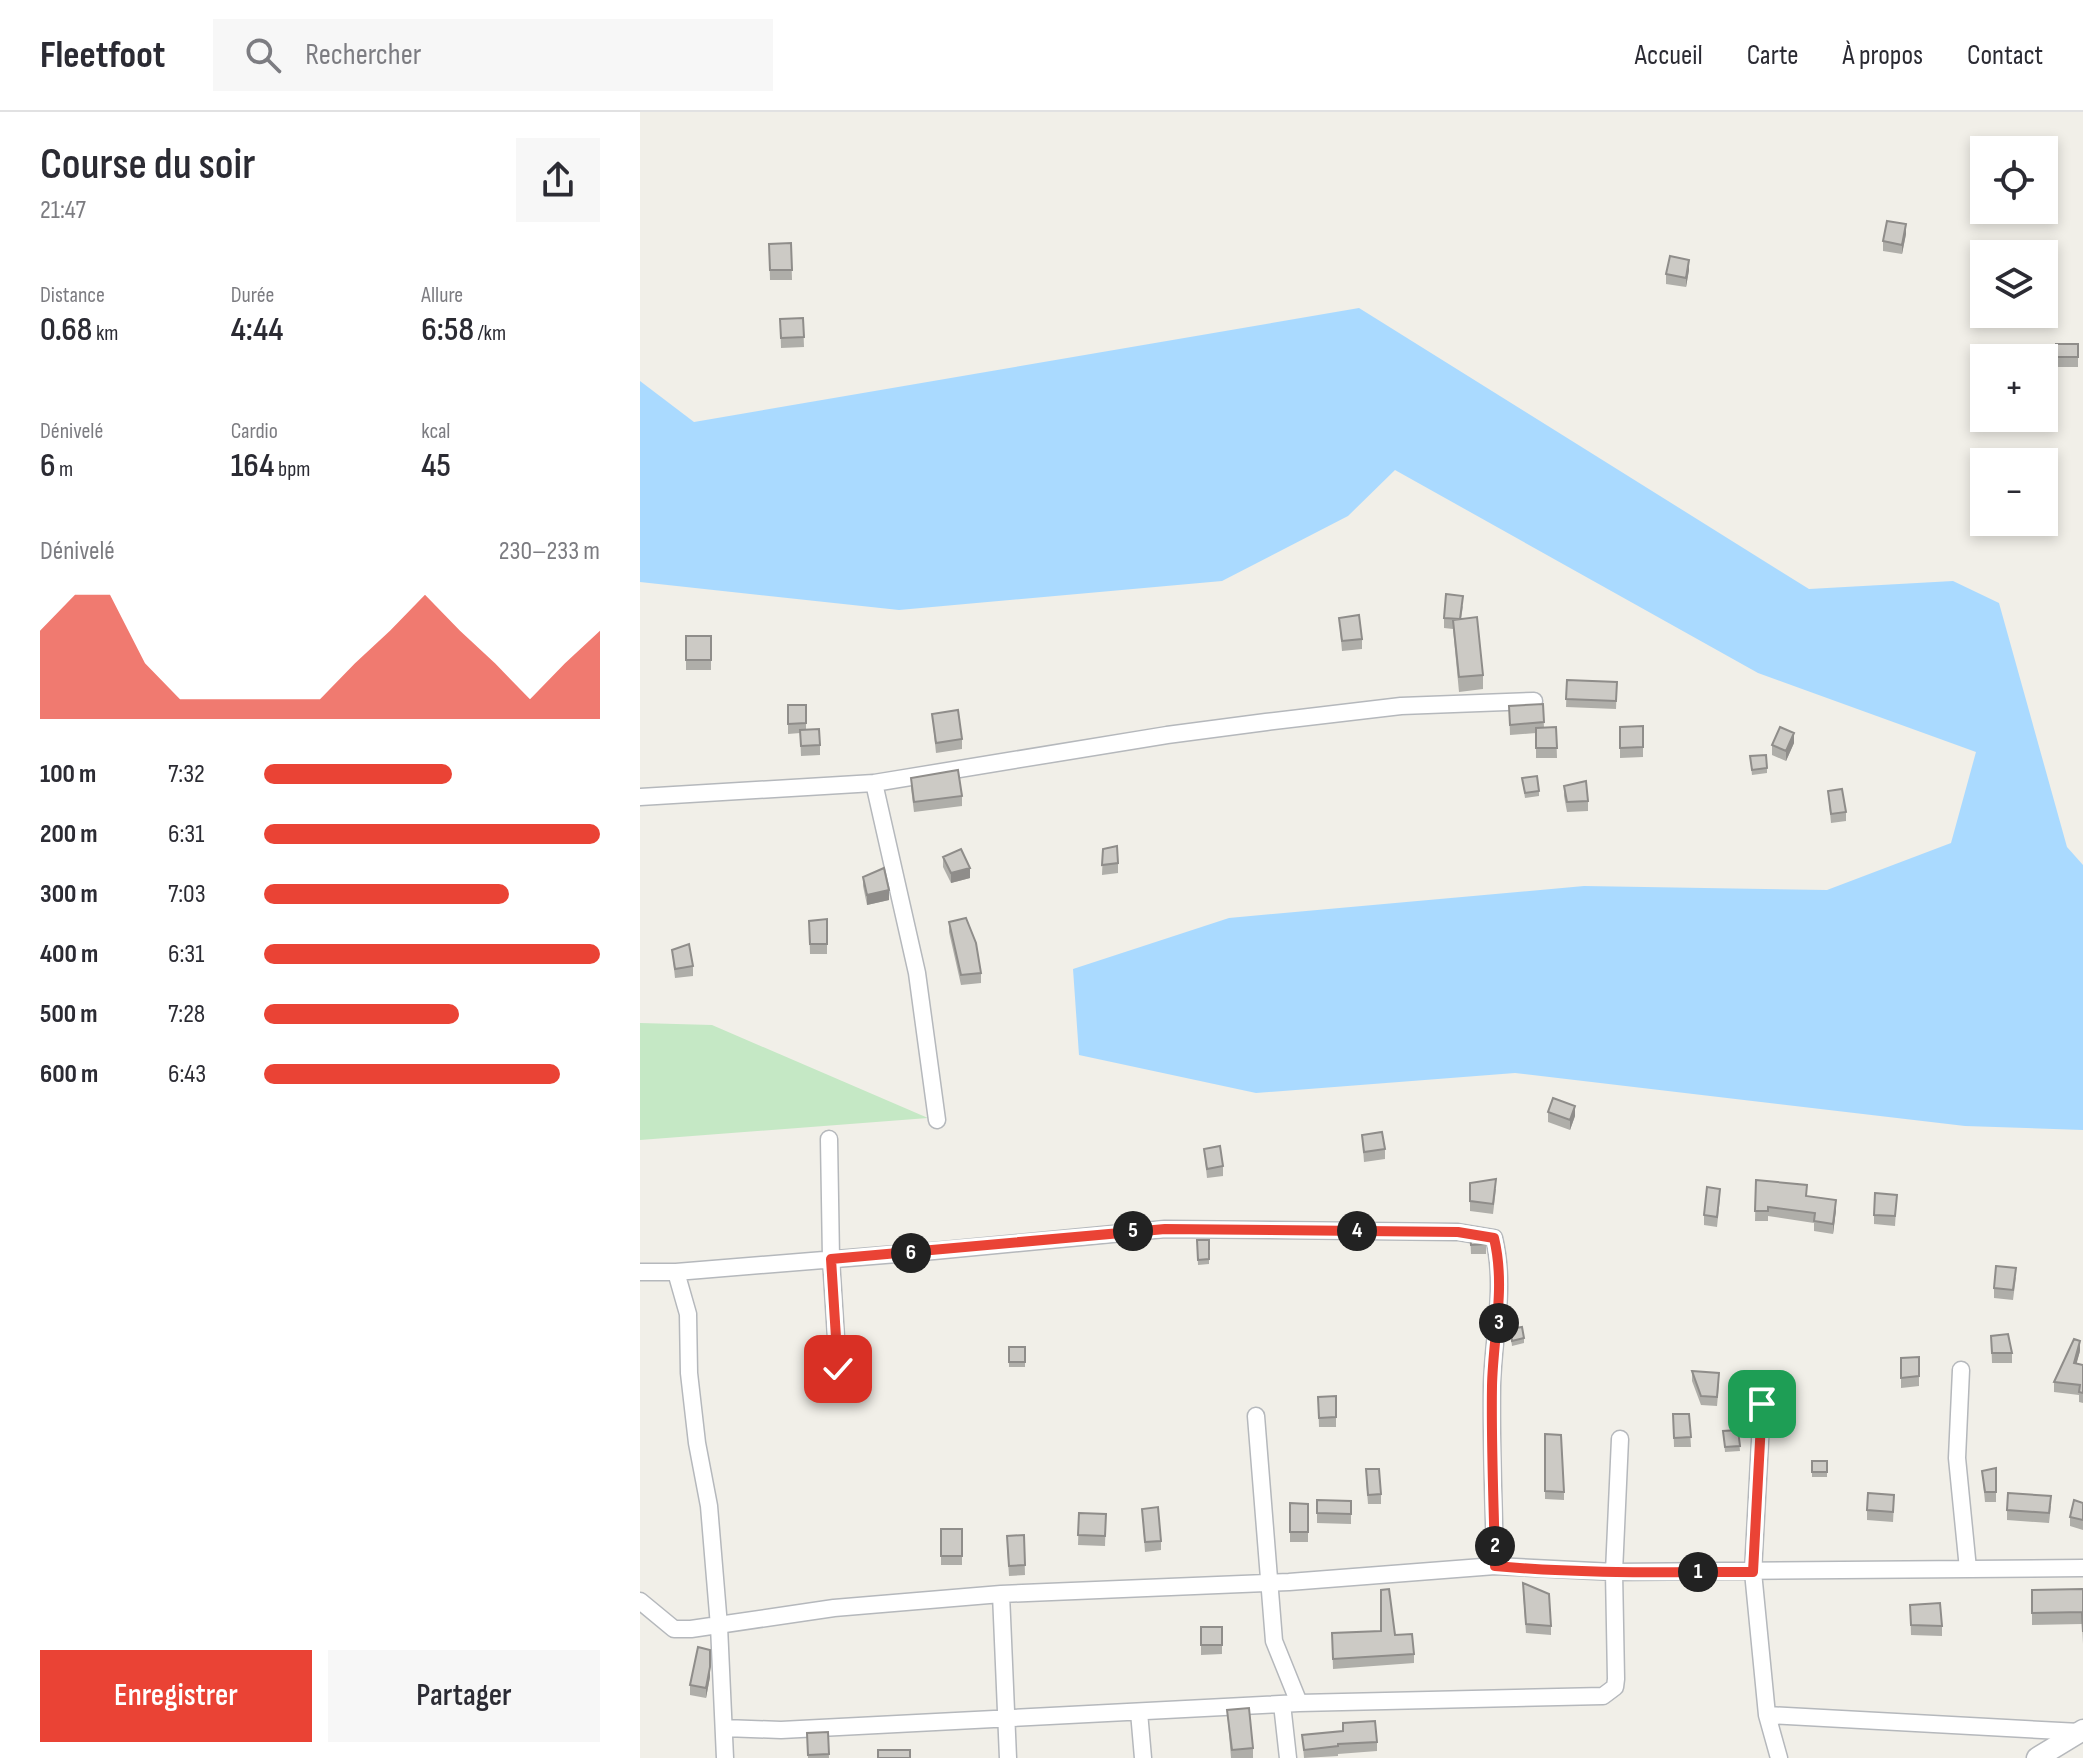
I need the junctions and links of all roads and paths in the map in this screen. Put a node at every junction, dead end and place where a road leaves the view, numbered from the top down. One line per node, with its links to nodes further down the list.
1 (1534, 701): 2 (street)
2 (874, 783): 3 (street); 4 (street)
3 (640, 797)
4 (937, 1120)
5 (829, 1139): 6 (street)
6 (831, 1259): 8 (street); 9 (street); 14 (street)
7 (640, 1272): 8 (street)
8 (676, 1272): 22 (street)
9 (838, 1369)
10 (1961, 1370): 16 (street)
11 (1762, 1404): 18 (street)
12 (1256, 1416): 19 (street)
13 (1620, 1439): 17 (street)
14 (1495, 1566): 17 (street); 19 (street)
15 (2083, 1568): 16 (street)
16 (1968, 1569): 18 (street)
17 (1614, 1572): 18 (street); 23 (street)
18 (1753, 1572): 25 (street)
19 (1270, 1583): 20 (street); 23 (street)
20 (1001, 1594): 22 (street); 26 (street)
21 (640, 1601): 22 (street)
22 (719, 1626): 27 (street)
23 (1290, 1704): 24 (street); 32 (street)
24 (1139, 1712): 26 (street); 31 (street)
25 (1767, 1715): 28 (street); 33 (street)
26 (1007, 1719): 27 (street); 30 (street)
27 (724, 1728): 29 (street)
28 (2082, 1731): 34 (street)
29 (725, 1758)
30 (1008, 1758)
31 (1143, 1758)
32 (1288, 1758)
33 (1779, 1758)
34 (2037, 1758)

